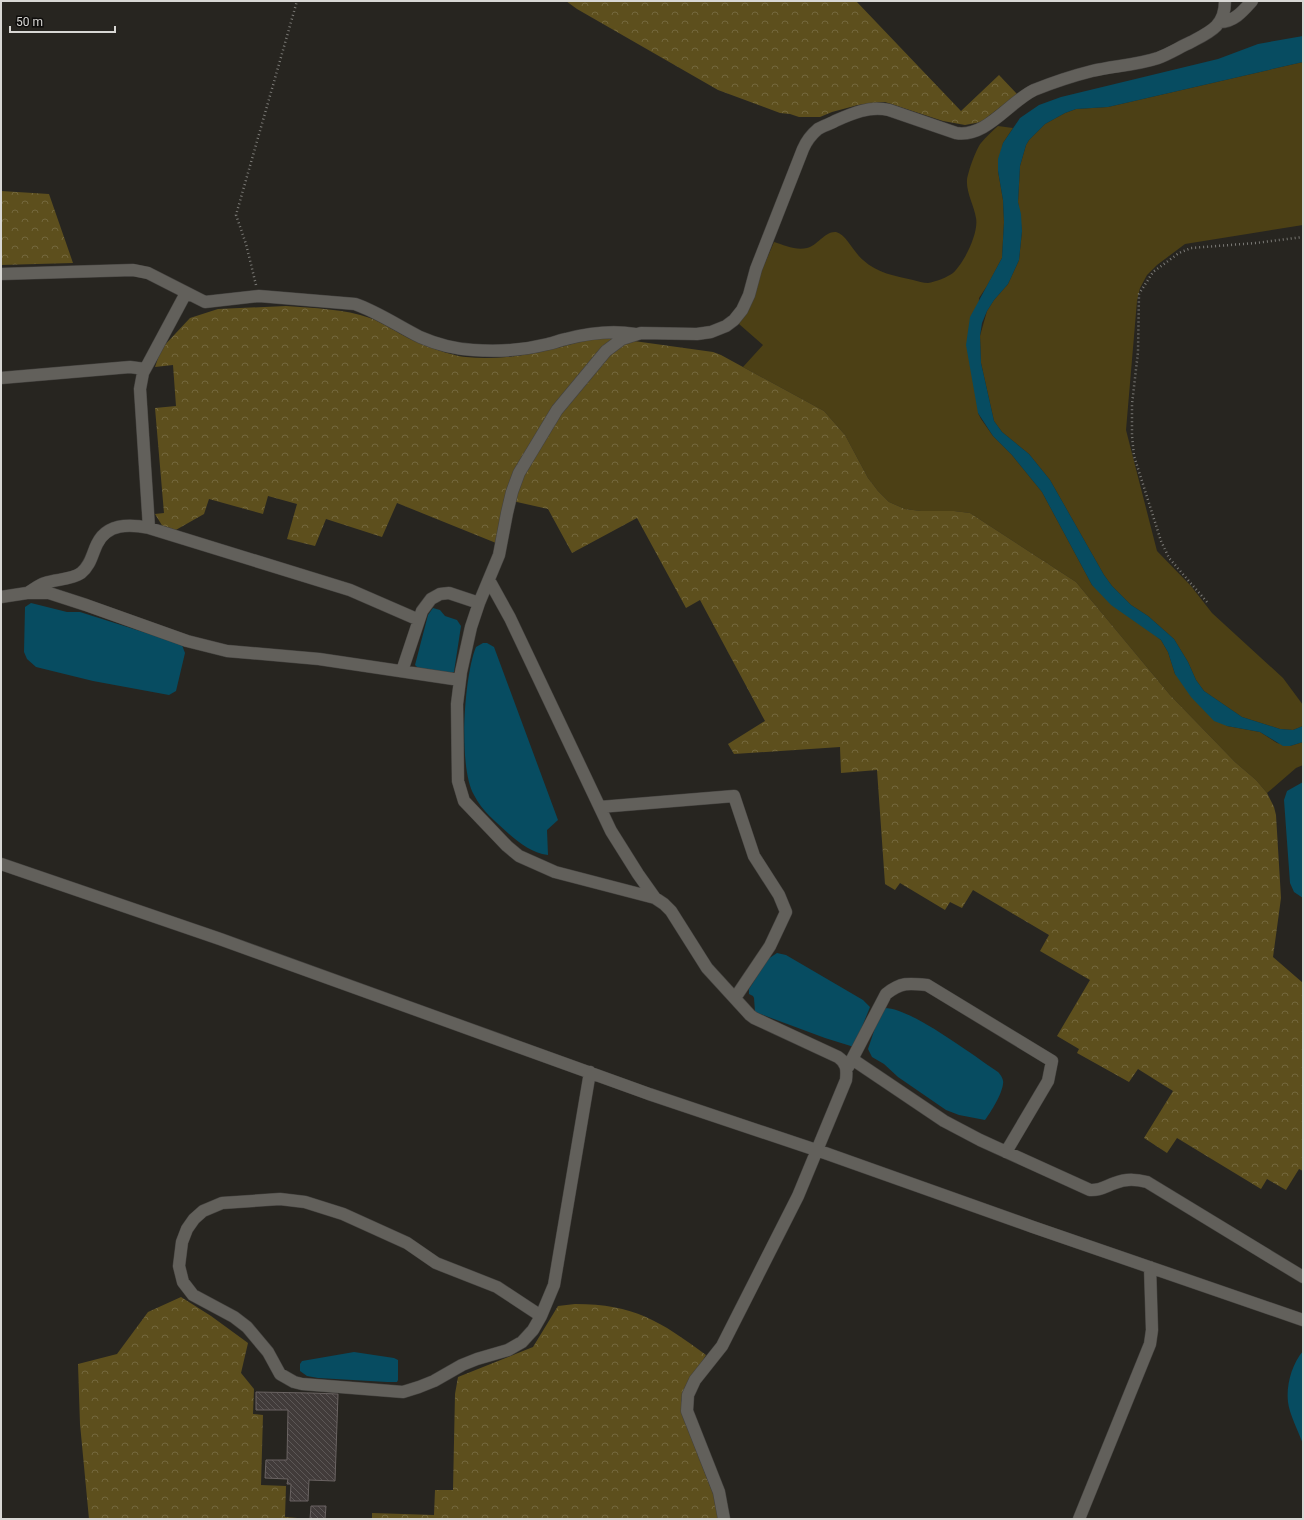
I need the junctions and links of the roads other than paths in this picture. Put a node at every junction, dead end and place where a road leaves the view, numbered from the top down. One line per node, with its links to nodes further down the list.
1 (1225, 1): 3 (street)
2 (1252, 1): 3 (street)
3 (1220, 22): 6 (street)
4 (1, 274): 5 (street)
5 (186, 293): 6 (street); 7 (street)
6 (636, 334): 10 (street)
7 (145, 369): 8 (street); 9 (street)
8 (1, 378)
9 (149, 528): 11 (street); 14 (street)
10 (489, 580): 13 (street); 17 (street)
11 (27, 593): 12 (street); 15 (street)
12 (1, 597)
13 (479, 603): 14 (street); 16 (street)
14 (419, 620): 15 (street)
15 (402, 671): 16 (street)
16 (460, 680): 19 (street)
17 (600, 807): 19 (street); 20 (street)
18 (1, 864): 22 (street)
19 (656, 898): 20 (street)
20 (735, 998): 21 (street)
21 (849, 1064): 23 (street); 24 (street); 24 (street)
22 (590, 1072): 23 (street); 27 (street)
23 (817, 1150): 25 (street); 29 (street)
24 (1006, 1152): 26 (street)
25 (1150, 1267): 28 (street); 30 (street)
26 (1303, 1277)
27 (541, 1316): 27 (street)
28 (1303, 1320)
29 (724, 1519)
30 (1079, 1519)

